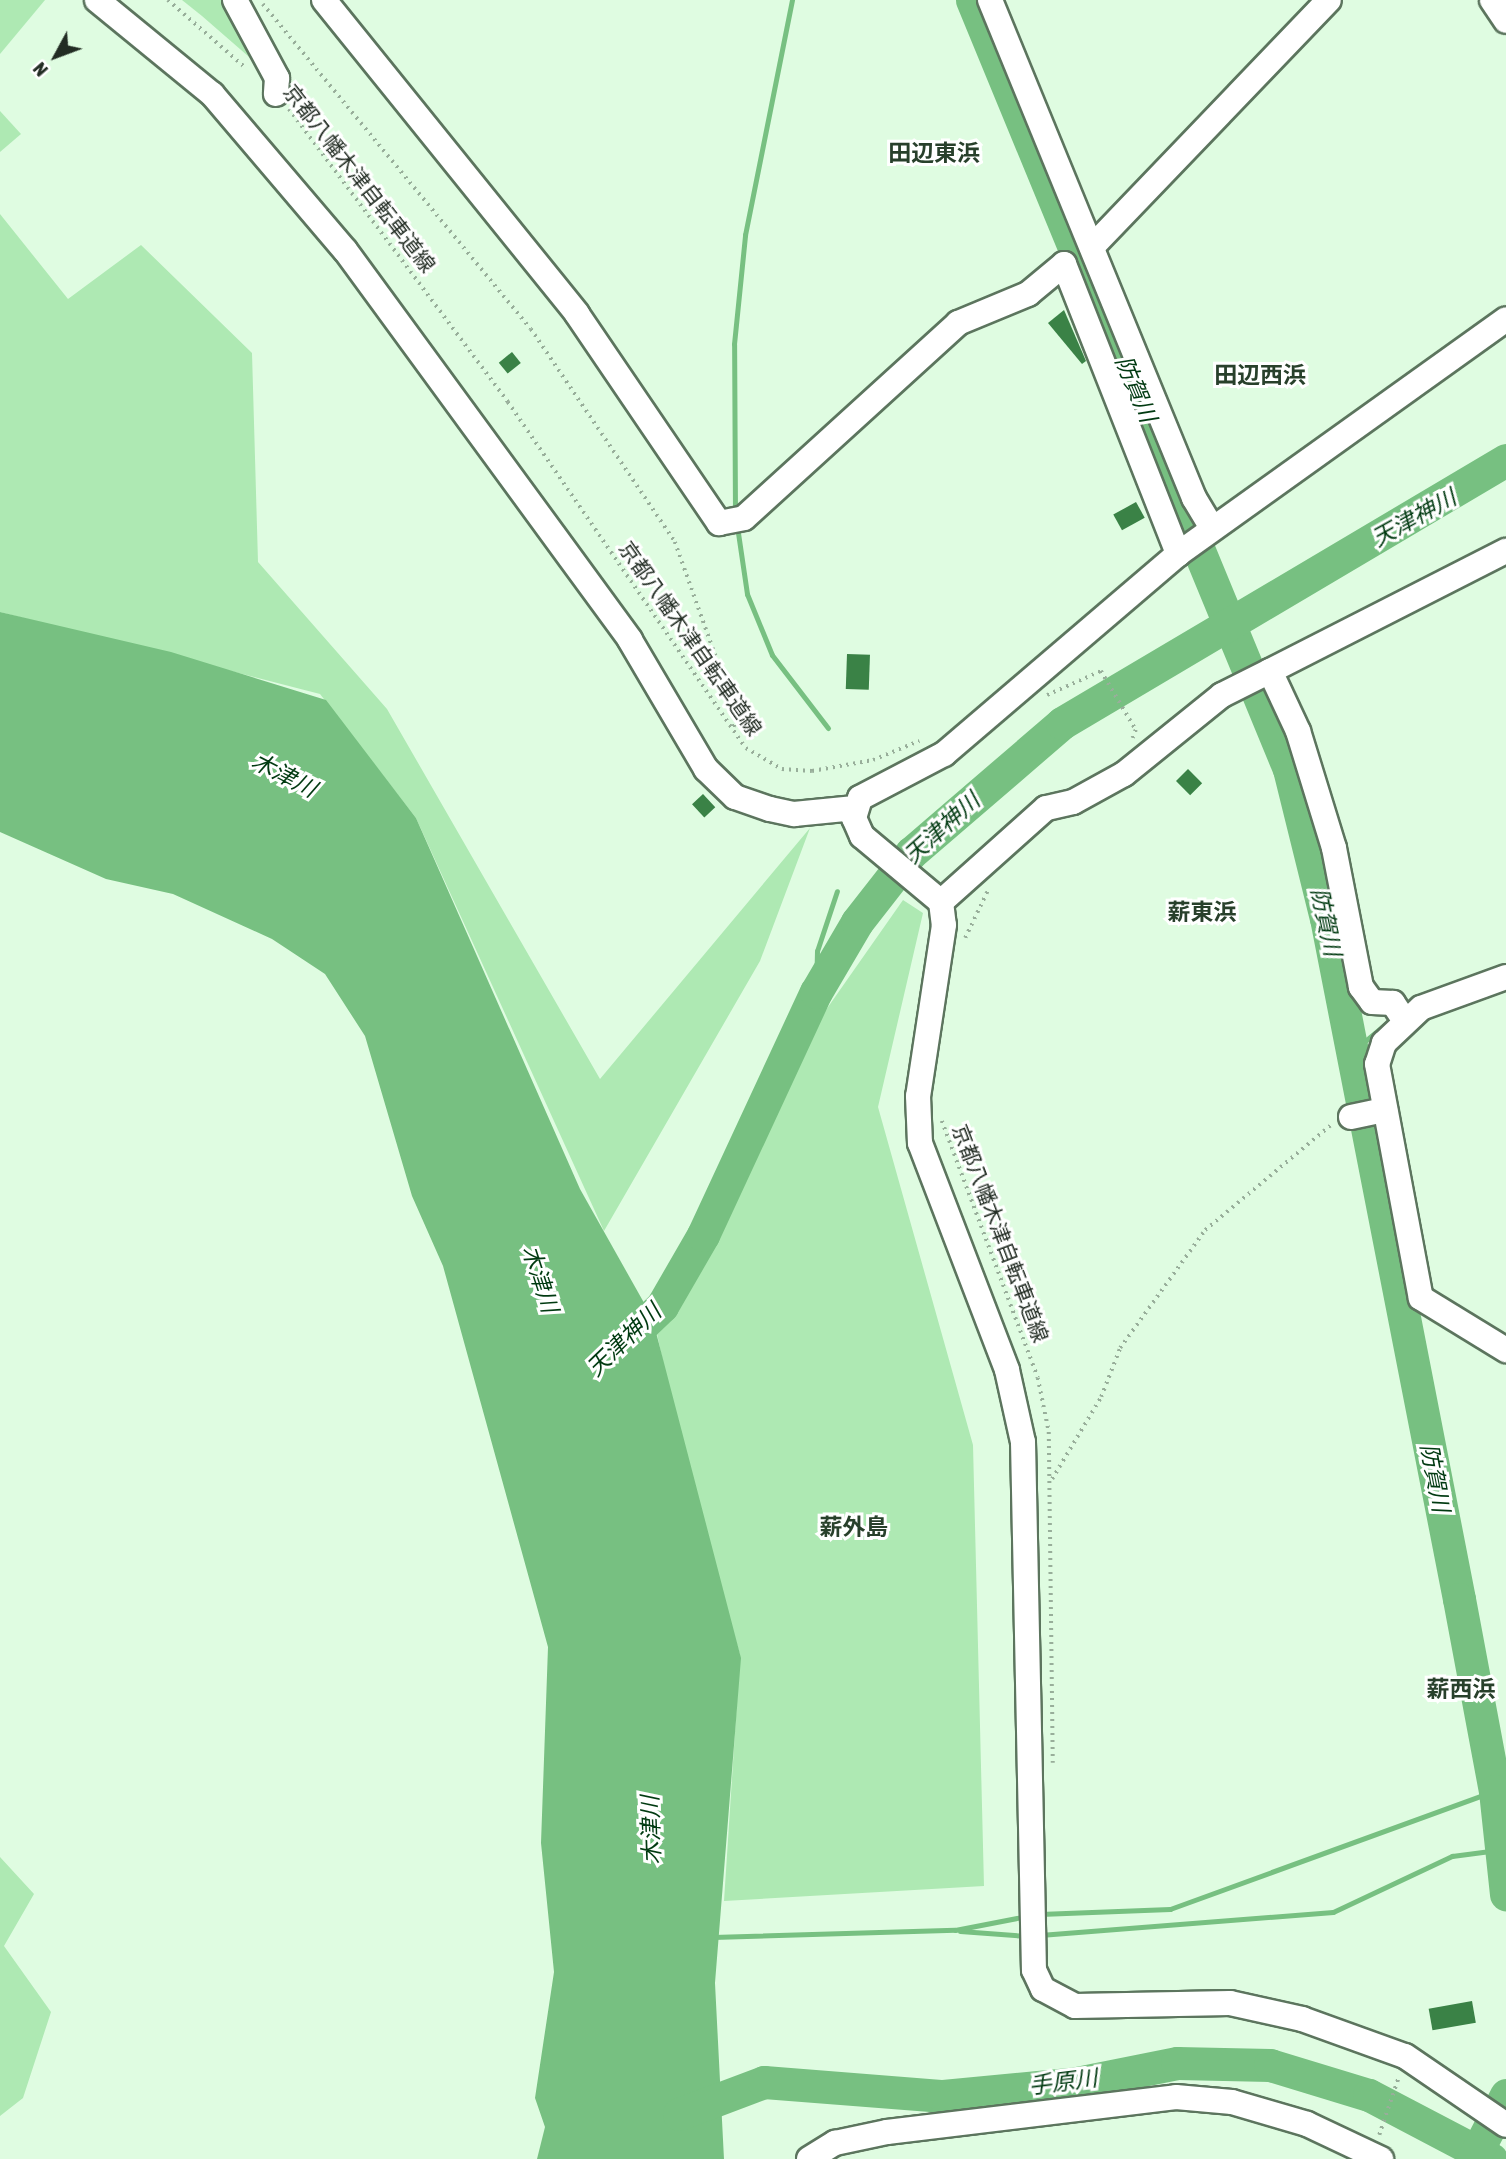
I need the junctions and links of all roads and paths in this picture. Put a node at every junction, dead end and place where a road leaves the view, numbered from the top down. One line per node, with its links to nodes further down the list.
1 (97, 0): 21 (street)
2 (168, 0): 10 (path, 京都八幡木津自転車道線)
3 (235, 0): 10 (street)
4 (260, 0): 18 (path)
5 (324, 0): 15 (street)
6 (990, 0): 11 (street)
7 (1329, 0): 11 (street)
8 (1492, 0): 9 (street)
9 (1506, 21)
10 (276, 94): 18 (path, 京都八幡木津自転車道線)
11 (1092, 247): 13 (street)
12 (1506, 319): 13 (street)
13 (1212, 528): 15 (street)
14 (1506, 551): 16 (street)
15 (1178, 554): 21 (street)
16 (1270, 671): 23 (street); 26 (street)
17 (1037, 700): 20 (path)
18 (732, 730): 19 (path, 京都八幡木津自転車道線)
19 (931, 736)
20 (1128, 742)
21 (855, 808): 23 (street)
22 (995, 878): 24 (path)
23 (941, 901): 33 (street)
24 (962, 949)
25 (1506, 977): 26 (street)
26 (1405, 1021): 27 (street)
27 (1381, 1111): 29 (street); 30 (street)
28 (941, 1115): 31 (path, 京都八幡木津自転車道線)
29 (1351, 1117): 31 (path)
30 (1506, 1350)
31 (1052, 1479): 32 (path, 京都八幡木津自転車道線)
32 (1053, 1767)
33 (1405, 2056): 34 (street); 35 (path)
34 (1506, 2125)
35 (1377, 2157): 36 (street)
36 (808, 2159)

